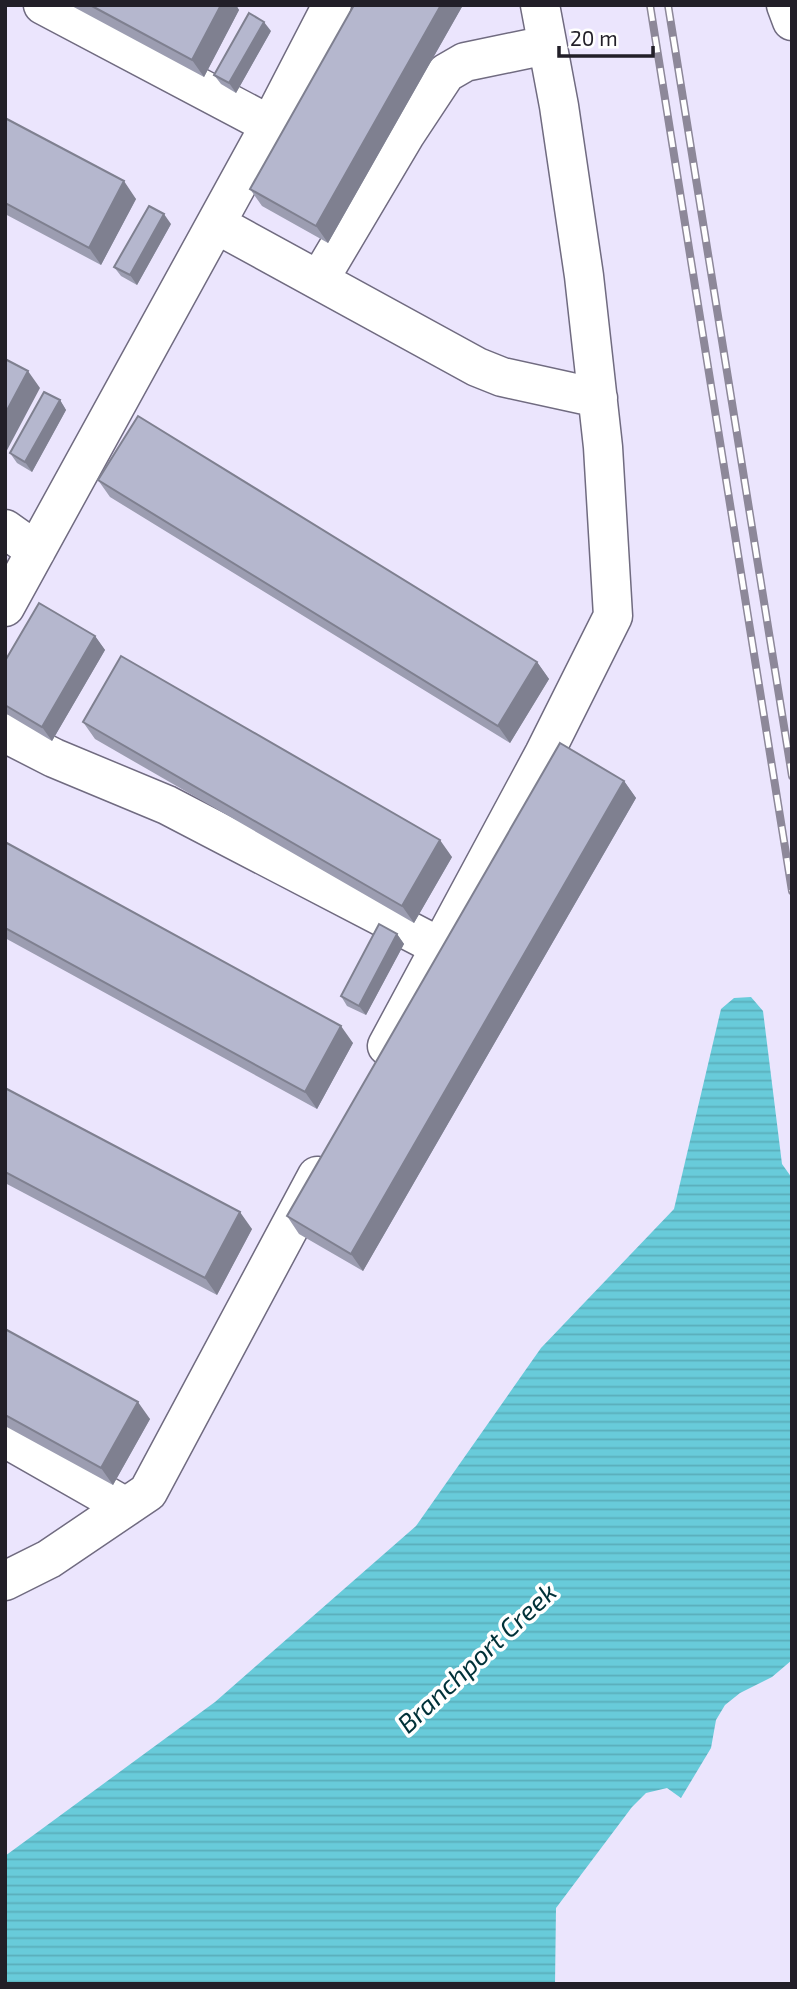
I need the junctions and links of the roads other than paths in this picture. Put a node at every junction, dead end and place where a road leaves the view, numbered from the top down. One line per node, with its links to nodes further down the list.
1 (43, 5): 7 (street)
2 (332, 5): 7 (street)
3 (540, 5): 6 (street)
4 (786, 5): 5 (street)
5 (792, 21)
6 (547, 45): 9 (street); 10 (street)
7 (270, 125): 8 (street)
8 (216, 224): 9 (street); 12 (street)
9 (320, 280): 10 (street)
10 (597, 398): 15 (street)
11 (5, 529): 12 (street)
12 (36, 551): 13 (street)
13 (5, 607)
14 (5, 733): 15 (street)
15 (440, 947): 16 (street)
16 (368, 1080)
17 (336, 1141): 19 (street)
18 (5, 1438): 19 (street)
19 (126, 1507): 20 (street)
20 (5, 1581)

